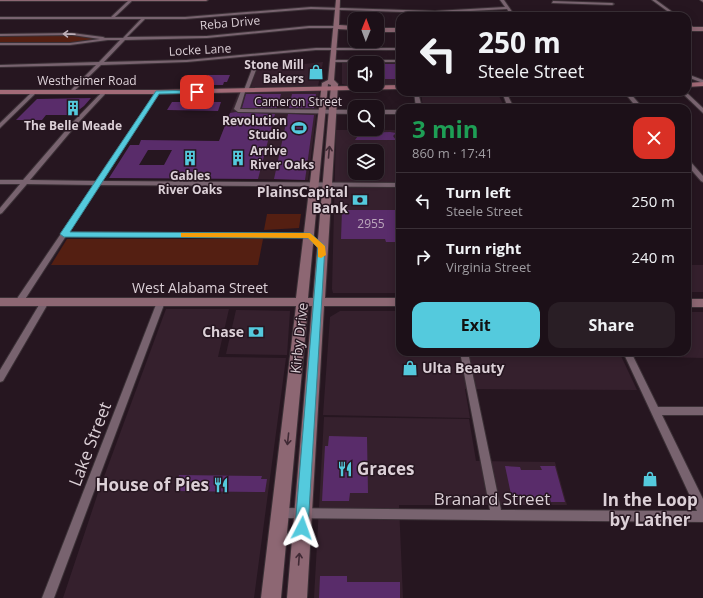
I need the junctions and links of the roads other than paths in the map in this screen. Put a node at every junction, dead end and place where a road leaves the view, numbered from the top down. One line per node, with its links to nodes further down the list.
1 (0, 0): 2 (main road)
2 (131, 0): 3 (main road); 16 (street)
3 (206, 0)
4 (338, 0): 11 (main road, Kirby Drive)
5 (502, 0): 12 (street)
6 (610, 0): 9 (street)
7 (654, 0): 14 (street)
8 (552, 4): 9 (street)
9 (612, 4): 10 (street)
10 (617, 7)
11 (338, 8): 12 (street); 17 (street); 18 (main road, Kirby Drive)
12 (508, 8): 13 (street)
13 (510, 12)
14 (670, 12)
15 (0, 18): 16 (street)
16 (112, 18): 17 (street)
17 (144, 18): 27 (street)
18 (336, 27): 20 (main road, Reba Drive); 27 (street, Reba Drive); 29 (main road, Kirby Drive)
19 (691, 27): 21 (street)
20 (348, 28)
21 (694, 29): 22 (main road)
22 (703, 29)
23 (384, 30): 24 (main road)
24 (396, 30)
25 (0, 35): 26 (street, Reba Drive, one-way to 25)
26 (108, 39): 27 (street, Reba Drive); 28 (street, Reba Drive)
27 (124, 39): 34 (street)
28 (0, 44)
29 (334, 49): 30 (street, Locke Lane); 31 (street, Locke Lane); 32 (main road, Kirby Drive)
30 (396, 49)
31 (248, 57): 34 (street, Locke Lane); 43 (street)
32 (333, 61): 33 (street); 39 (main road, Kirby Drive)
33 (396, 61)
34 (100, 63): 35 (street, Locke Lane); 46 (street)
35 (0, 66)
36 (691, 78): 37 (street)
37 (703, 83): 38 (main road)
38 (691, 85)
39 (333, 86): 40 (main road, Westheimer Road); 41 (main road, Westheimer Road); 42 (main road, Westheimer Road); 54 (main road, Kirby Drive)
40 (396, 87)
41 (325, 89): 43 (main road, Westheimer Road); 53 (main road, Kirby Drive)
42 (396, 90)
43 (245, 91): 48 (main road, Westheimer Road); 53 (street, Cameron Street)
44 (0, 92): 45 (main road, Westheimer Road)
45 (35, 92): 46 (main road, Westheimer Road); 58 (street)
46 (72, 92): 47 (main road, Westheimer Road)
47 (105, 92): 48 (main road, Westheimer Road); 62 (street)
48 (158, 92): 63 (street)
49 (630, 96): 51 (street)
50 (687, 96): 52 (street)
51 (636, 104)
52 (703, 111)
53 (322, 112): 54 (street, Cameron Street); 64 (main road, Kirby Drive)
54 (333, 112): 55 (street, Cameron Street); 64 (main road, Kirby Drive, one-way to 54)
55 (348, 112)
56 (384, 112): 57 (street)
57 (396, 112)
58 (1, 124)
59 (691, 166): 60 (street)
60 (703, 180)
61 (0, 182): 62 (street)
62 (26, 182): 63 (street); 66 (street)
63 (98, 182): 64 (street); 67 (street)
64 (321, 184): 65 (street); 68 (main road, Kirby Drive); 69 (main road, Kirby Drive)
65 (396, 185)
66 (0, 212)
67 (64, 234): 68 (street); 71 (street)
68 (310, 236): 69 (main road); 74 (main road, Kirby Drive)
69 (322, 248): 75 (main road, Kirby Drive)
70 (0, 302): 71 (main road, West Alabama Street)
71 (19, 302): 72 (main road, West Alabama Street)
72 (45, 302): 73 (main road, West Alabama Street); 81 (street)
73 (161, 302): 74 (main road, West Alabama Street); 91 (street, Lake Street)
74 (303, 302): 75 (main road, West Alabama Street); 82 (main road, Kirby Drive)
75 (318, 302): 76 (main road, West Alabama Street); 83 (main road, Kirby Drive)
76 (396, 302)
77 (691, 303): 78 (main road)
78 (703, 303)
79 (465, 356): 89 (street)
80 (629, 356): 84 (street)
81 (0, 378)
82 (292, 408): 83 (main road); 87 (main road, Kirby Drive, one-way to 87)
83 (310, 408): 88 (main road, Kirby Drive)
84 (656, 411): 85 (street); 86 (street)
85 (703, 411)
86 (703, 511)
87 (280, 513): 88 (street, Branard Street); 92 (main road, Kirby Drive)
88 (302, 514): 89 (street, Branard Street); 93 (main road, Kirby Drive, one-way to 88)
89 (497, 516): 90 (street, Branard Street)
90 (703, 516)
91 (48, 598)
92 (271, 598)
93 (297, 598)

